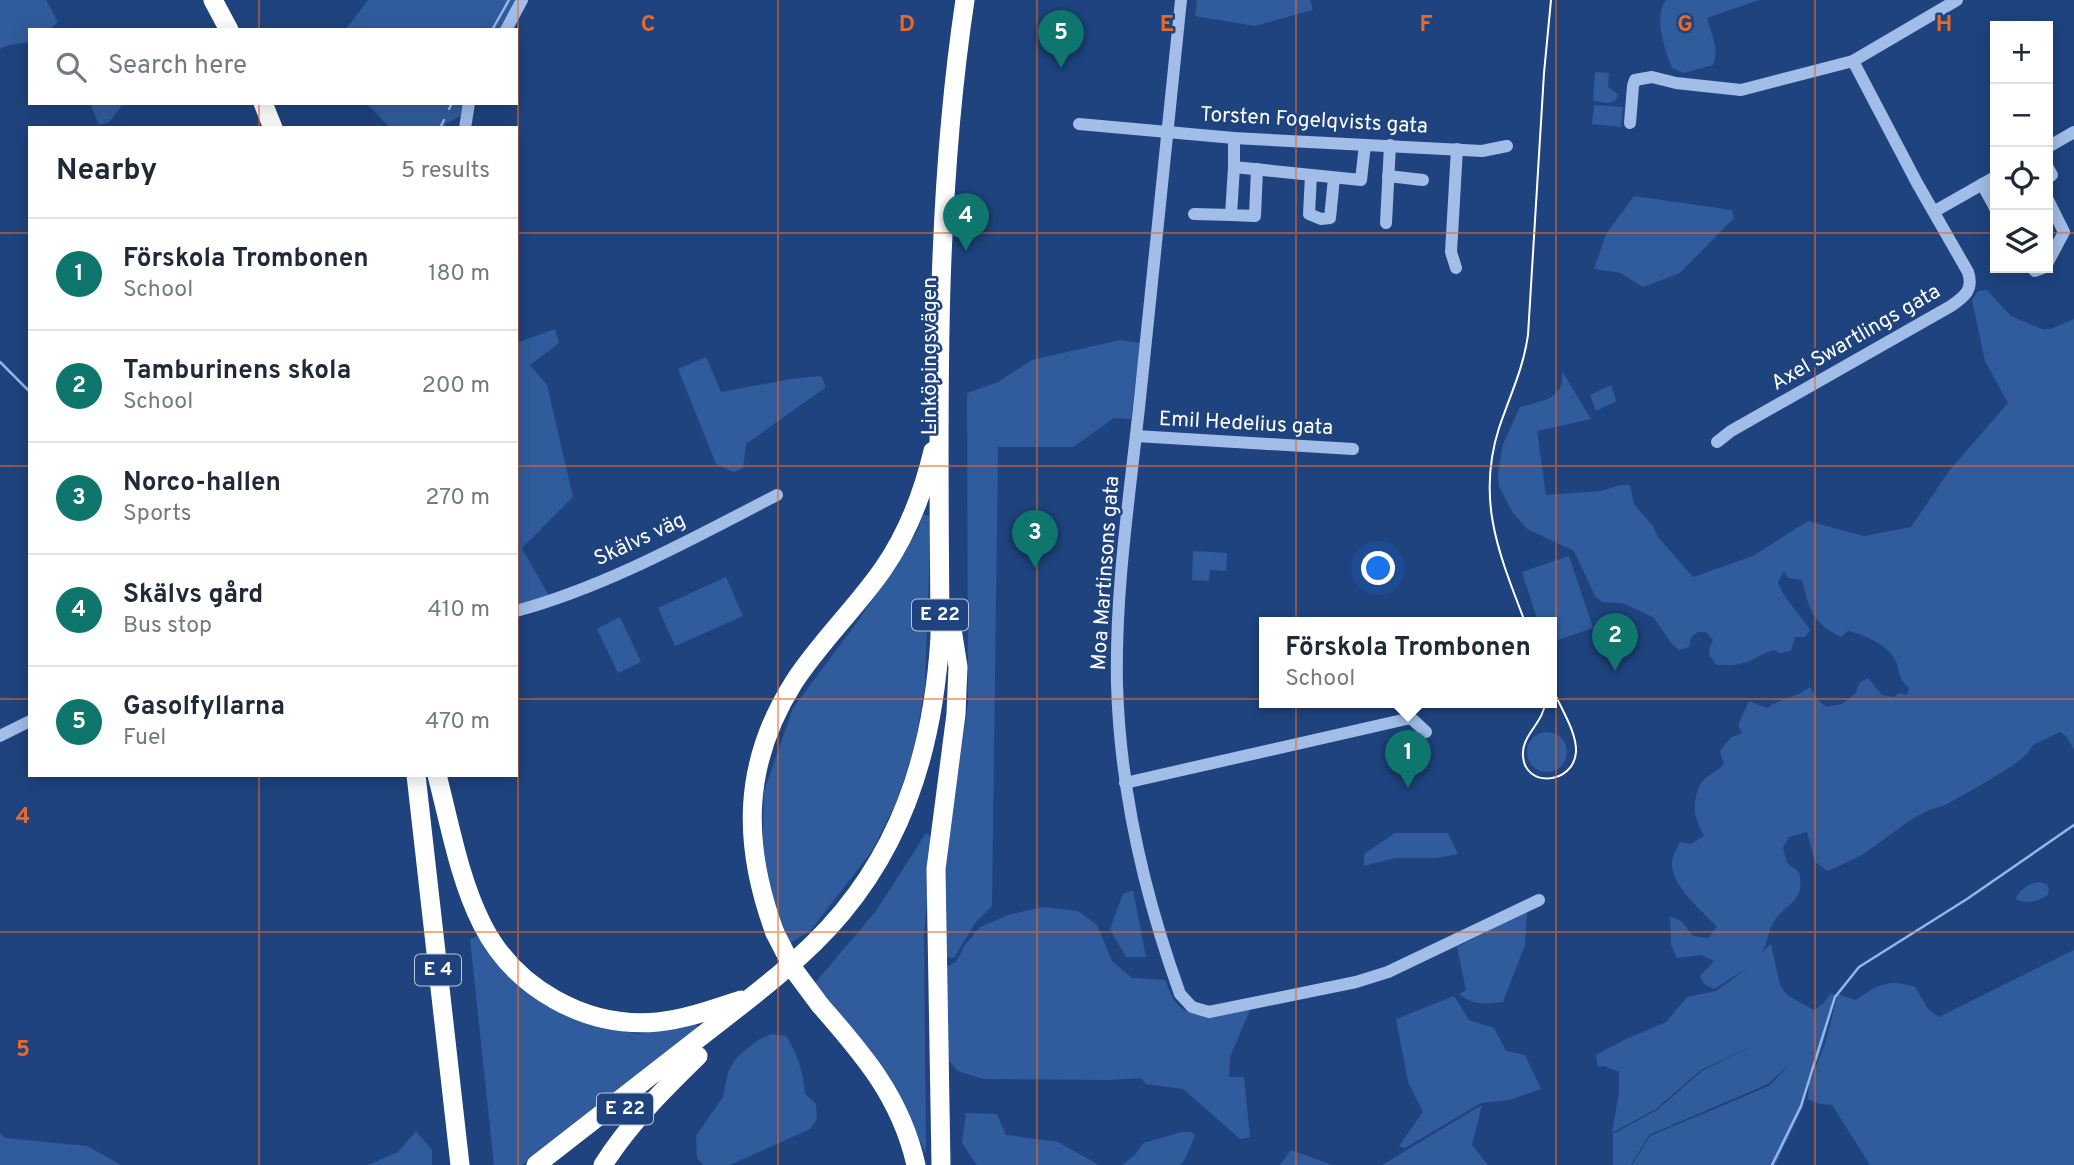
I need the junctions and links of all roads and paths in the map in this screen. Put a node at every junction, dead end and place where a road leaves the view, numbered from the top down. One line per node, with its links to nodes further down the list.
1 (213, 0): 8 (highway)
2 (228, 0): 9 (highway)
3 (522, 0): 10 (street)
4 (965, 0): 44 (highway, Linköpingsvägen / E 22)
5 (978, 0): 50 (highway, Linköpingsvägen / E 22)
6 (1181, 0): 20 (street, Moa Martinsons gata)
7 (1957, 0): 11 (street)
8 (228, 28)
9 (242, 28)
10 (507, 28)
11 (1853, 61): 15 (street); 38 (street, Axel Swartlings gata)
12 (264, 105): 17 (highway)
13 (277, 105): 18 (highway)
14 (469, 105): 19 (street)
15 (1630, 122)
16 (1079, 124): 20 (street)
17 (272, 126)
18 (285, 126)
19 (465, 126)
20 (1168, 131): 22 (street, Torsten Fogelqvists gata); 45 (street, Moa Martinsons gata)
21 (2074, 132): 23 (street)
22 (1234, 138): 24 (street, Torsten Fogelqvists gata); 28 (street)
23 (2053, 144)
24 (1365, 145): 25 (street, Torsten Fogelqvists gata); 32 (street)
25 (1390, 145): 27 (street, Torsten Fogelqvists gata); 31 (street)
26 (1507, 146): 27 (street, Torsten Fogelqvists gata)
27 (1457, 149): 43 (street, Torsten Fogelqvists gata)
28 (1234, 167): 29 (street); 40 (street)
29 (1257, 169): 30 (street); 40 (street)
30 (1311, 175): 32 (street); 32 (street)
31 (1388, 176): 33 (street); 41 (street)
32 (1334, 177)
33 (1423, 180)
34 (1990, 180): 35 (street)
35 (1982, 184): 36 (street); 38 (street)
36 (1990, 199)
37 (2053, 210): 42 (street)
38 (1935, 211): 46 (street, Axel Swartlings gata)
39 (1194, 214): 40 (street)
40 (1231, 215)
41 (1386, 223)
42 (2053, 253)
43 (1456, 268)
44 (940, 423): 58 (highway, E 22); 67 (highway, bridge)
45 (1136, 436): 47 (street, Emil Hedelius gata); 57 (street, Moa Martinsons gata)
46 (1717, 442)
47 (1353, 449)
48 (777, 495): 49 (street, Skälvs väg)
49 (518, 610)
50 (952, 629): 58 (highway, E 22); 68 (highway)
51 (28, 722): 53 (street)
52 (1426, 732): 57 (street)
53 (0, 736)
54 (416, 777): 62 (highway, E 4)
55 (430, 777): 63 (highway, E 4)
56 (438, 777): 60 (highway)
57 (1125, 783): 59 (street, Moa Martinsons gata)
58 (913, 805): 60 (highway, E 22); 61 (highway, E 22)
59 (1539, 900)
60 (755, 995): 64 (highway)
61 (698, 1056): 65 (highway, E 22); 66 (highway)
62 (460, 1165)
63 (473, 1165)
64 (536, 1165)
65 (553, 1165)
66 (603, 1165)
67 (916, 1165)
68 (941, 1165)

